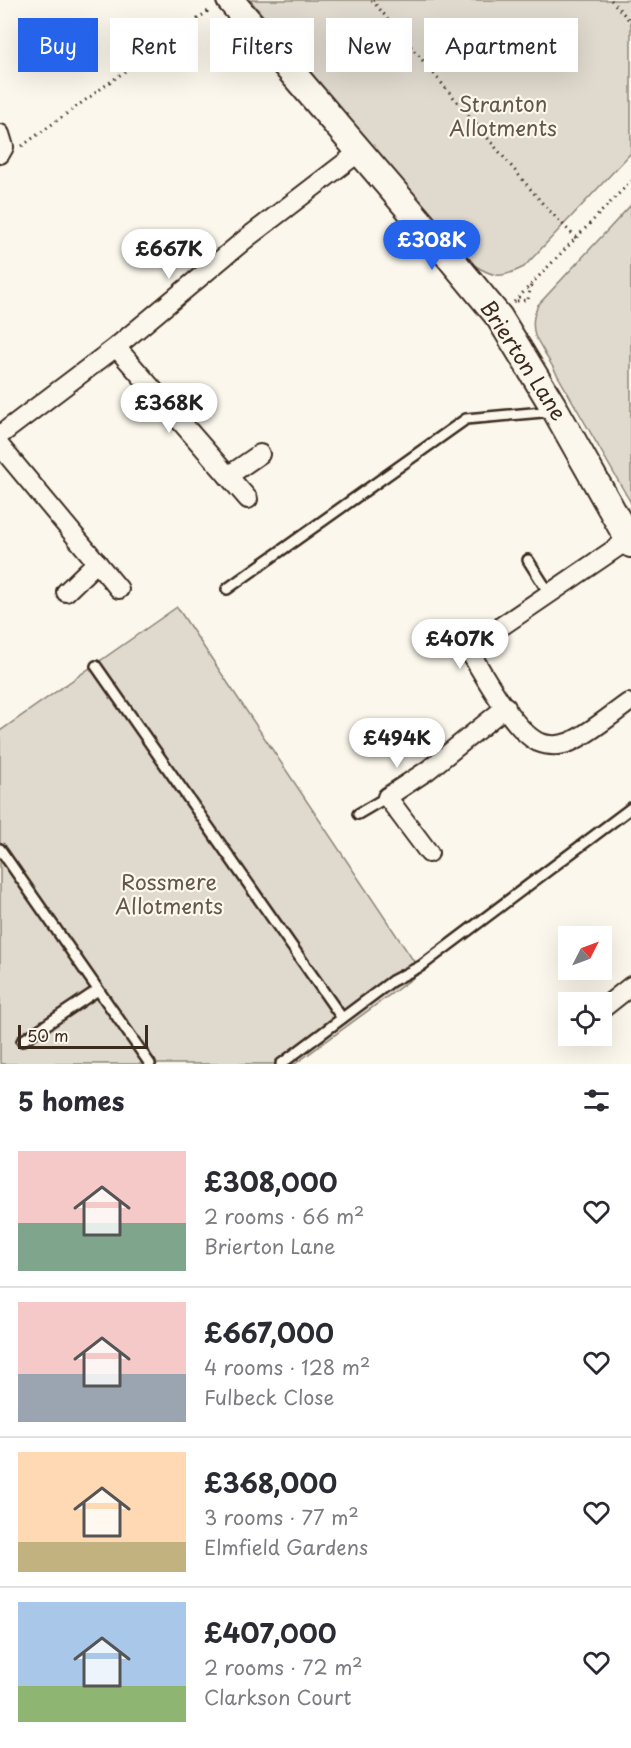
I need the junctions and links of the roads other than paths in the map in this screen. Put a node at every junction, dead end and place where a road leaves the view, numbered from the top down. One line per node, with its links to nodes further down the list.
1 (222, 4): 3 (street, Brierton Lane)
2 (0, 134): 4 (street)
3 (359, 152): 5 (street); 6 (street, Brierton Lane)
4 (0, 154)
5 (116, 347): 7 (street); 10 (street)
6 (556, 411): 12 (street, Brierton Lane); 15 (lane)
7 (0, 435)
8 (0, 446): 14 (street)
9 (260, 454): 10 (street)
10 (228, 476): 11 (street)
11 (248, 499)
12 (630, 542): 18 (street)
13 (528, 560): 18 (lane)
14 (97, 562): 16 (street); 17 (street)
15 (226, 588)
16 (119, 589)
17 (66, 592)
18 (549, 593): 21 (street)
19 (96, 666): 30 (lane)
20 (628, 704): 21 (street)
21 (506, 707): 22 (street)
22 (387, 797): 24 (lane); 26 (street)
23 (631, 808): 30 (lane)
24 (358, 814)
25 (0, 849): 28 (lane)
26 (429, 853)
27 (631, 986): 29 (street)
28 (98, 990): 31 (lane); 32 (lane)
29 (612, 1001)
30 (342, 1018): 33 (lane)
31 (22, 1041)
32 (150, 1064)
33 (281, 1064)

